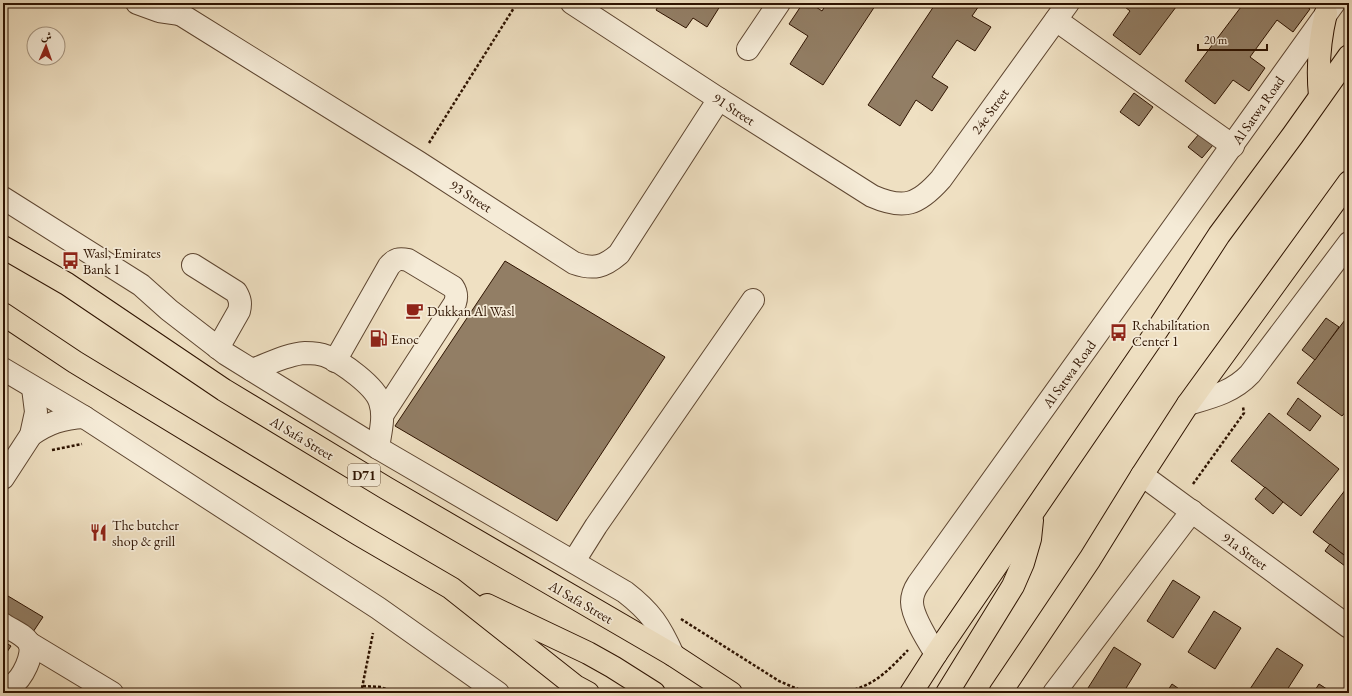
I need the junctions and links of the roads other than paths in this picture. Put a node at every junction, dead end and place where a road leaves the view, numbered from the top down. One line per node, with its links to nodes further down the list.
1 (136, 3): 4 (street)
2 (572, 3): 10 (street, 91 Street)
3 (779, 3): 7 (street)
4 (176, 8): 10 (street, 93 Street)
5 (1330, 8): 9 (main road); 11 (street, Al Satwa Road)
6 (1062, 12): 11 (street); 14 (street, 24e Street)
7 (748, 49)
8 (1349, 56): 9 (main road)
9 (1320, 96): 33 (main road)
10 (719, 99): 14 (street, 91 Street)
11 (1233, 146): 39 (street, Al Satwa Road)
12 (1349, 182): 25 (main road)
13 (3, 198): 20 (street)
14 (900, 205)
15 (1349, 243): 25 (street)
16 (3, 247): 40 (main road, Al Safa Street / D71)
17 (193, 264): 20 (street)
18 (753, 300): 34 (street)
19 (3, 314): 35 (main road)
20 (218, 348): 23 (street)
21 (335, 360): 23 (street); 26 (street); 26 (street)
22 (3, 369): 24 (street)
23 (252, 370): 29 (street)
24 (33, 388): 27 (street); 28 (street)
25 (1188, 404): 30 (main road)
26 (382, 414): 29 (street)
27 (92, 423): 28 (street); 44 (street)
28 (31, 435): 31 (street)
29 (378, 448): 34 (street)
30 (1142, 475): 32 (street, 91a Street); 50 (main road)
31 (3, 478)
32 (1192, 511): 37 (street, 91a Street); 51 (street)
33 (1032, 514): 39 (main road); 49 (main road)
34 (574, 561): 40 (street)
35 (451, 588): 42 (main road); 45 (main road)
36 (3, 624): 38 (street)
37 (1349, 627)
38 (28, 643): 41 (street); 43 (street)
39 (936, 654): 47 (main road); 48 (main road)
40 (673, 655): 46 (main road, Al Safa Street / D71)
41 (6, 690)
42 (581, 691)
43 (112, 693)
44 (498, 693)
45 (654, 693)
46 (731, 693)
47 (895, 693)
48 (911, 693)
49 (946, 693)
50 (1000, 693)
51 (1054, 693)

